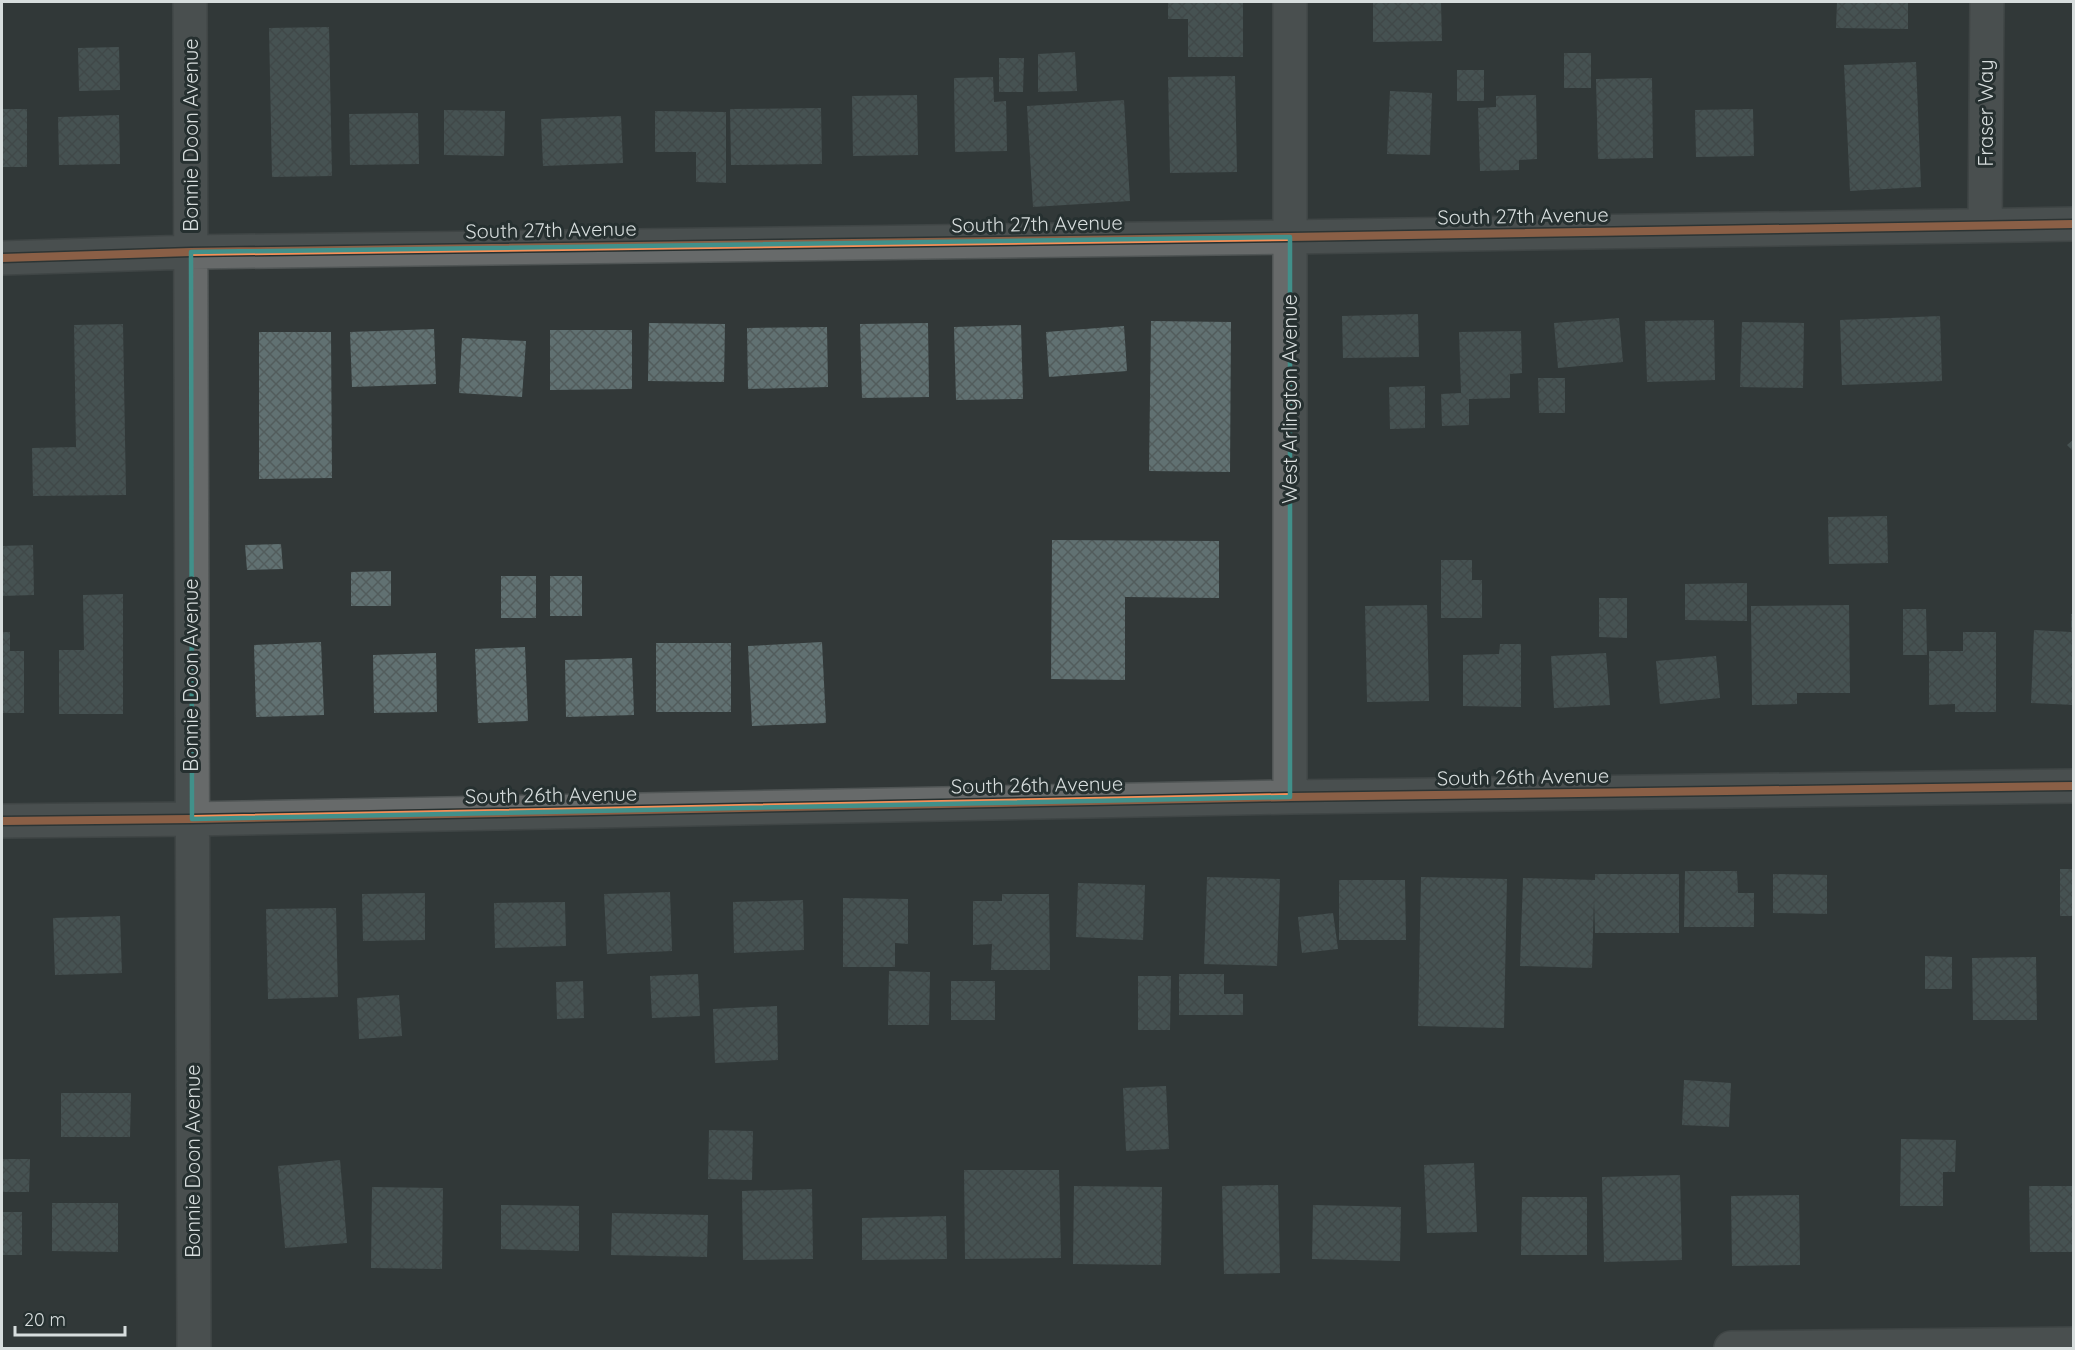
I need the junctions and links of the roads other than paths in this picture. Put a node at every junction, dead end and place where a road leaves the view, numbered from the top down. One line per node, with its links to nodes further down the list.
1 (190, 2): 7 (street, Bonnie Doon Avenue)
2 (1290, 2): 6 (street, West Arlington Avenue)
3 (1987, 2): 5 (street, Fraser Way)
4 (2073, 224): 5 (street, South 27th Avenue)
5 (1986, 225): 6 (street, South 27th Avenue)
6 (1290, 237): 7 (street, South 27th Avenue); 10 (street, West Arlington Avenue)
7 (191, 252): 8 (street, South 27th Avenue); 11 (street, Bonnie Doon Avenue)
8 (2, 258)
9 (2073, 786): 10 (street, South 26th Avenue)
10 (1290, 796): 11 (street, South 26th Avenue)
11 (192, 819): 12 (street, South 26th Avenue); 14 (street, Bonnie Doon Avenue)
12 (2, 821)
13 (2073, 1344): 16 (street)
14 (194, 1348)
15 (1731, 1348): 16 (street)
16 (1840, 1348)

